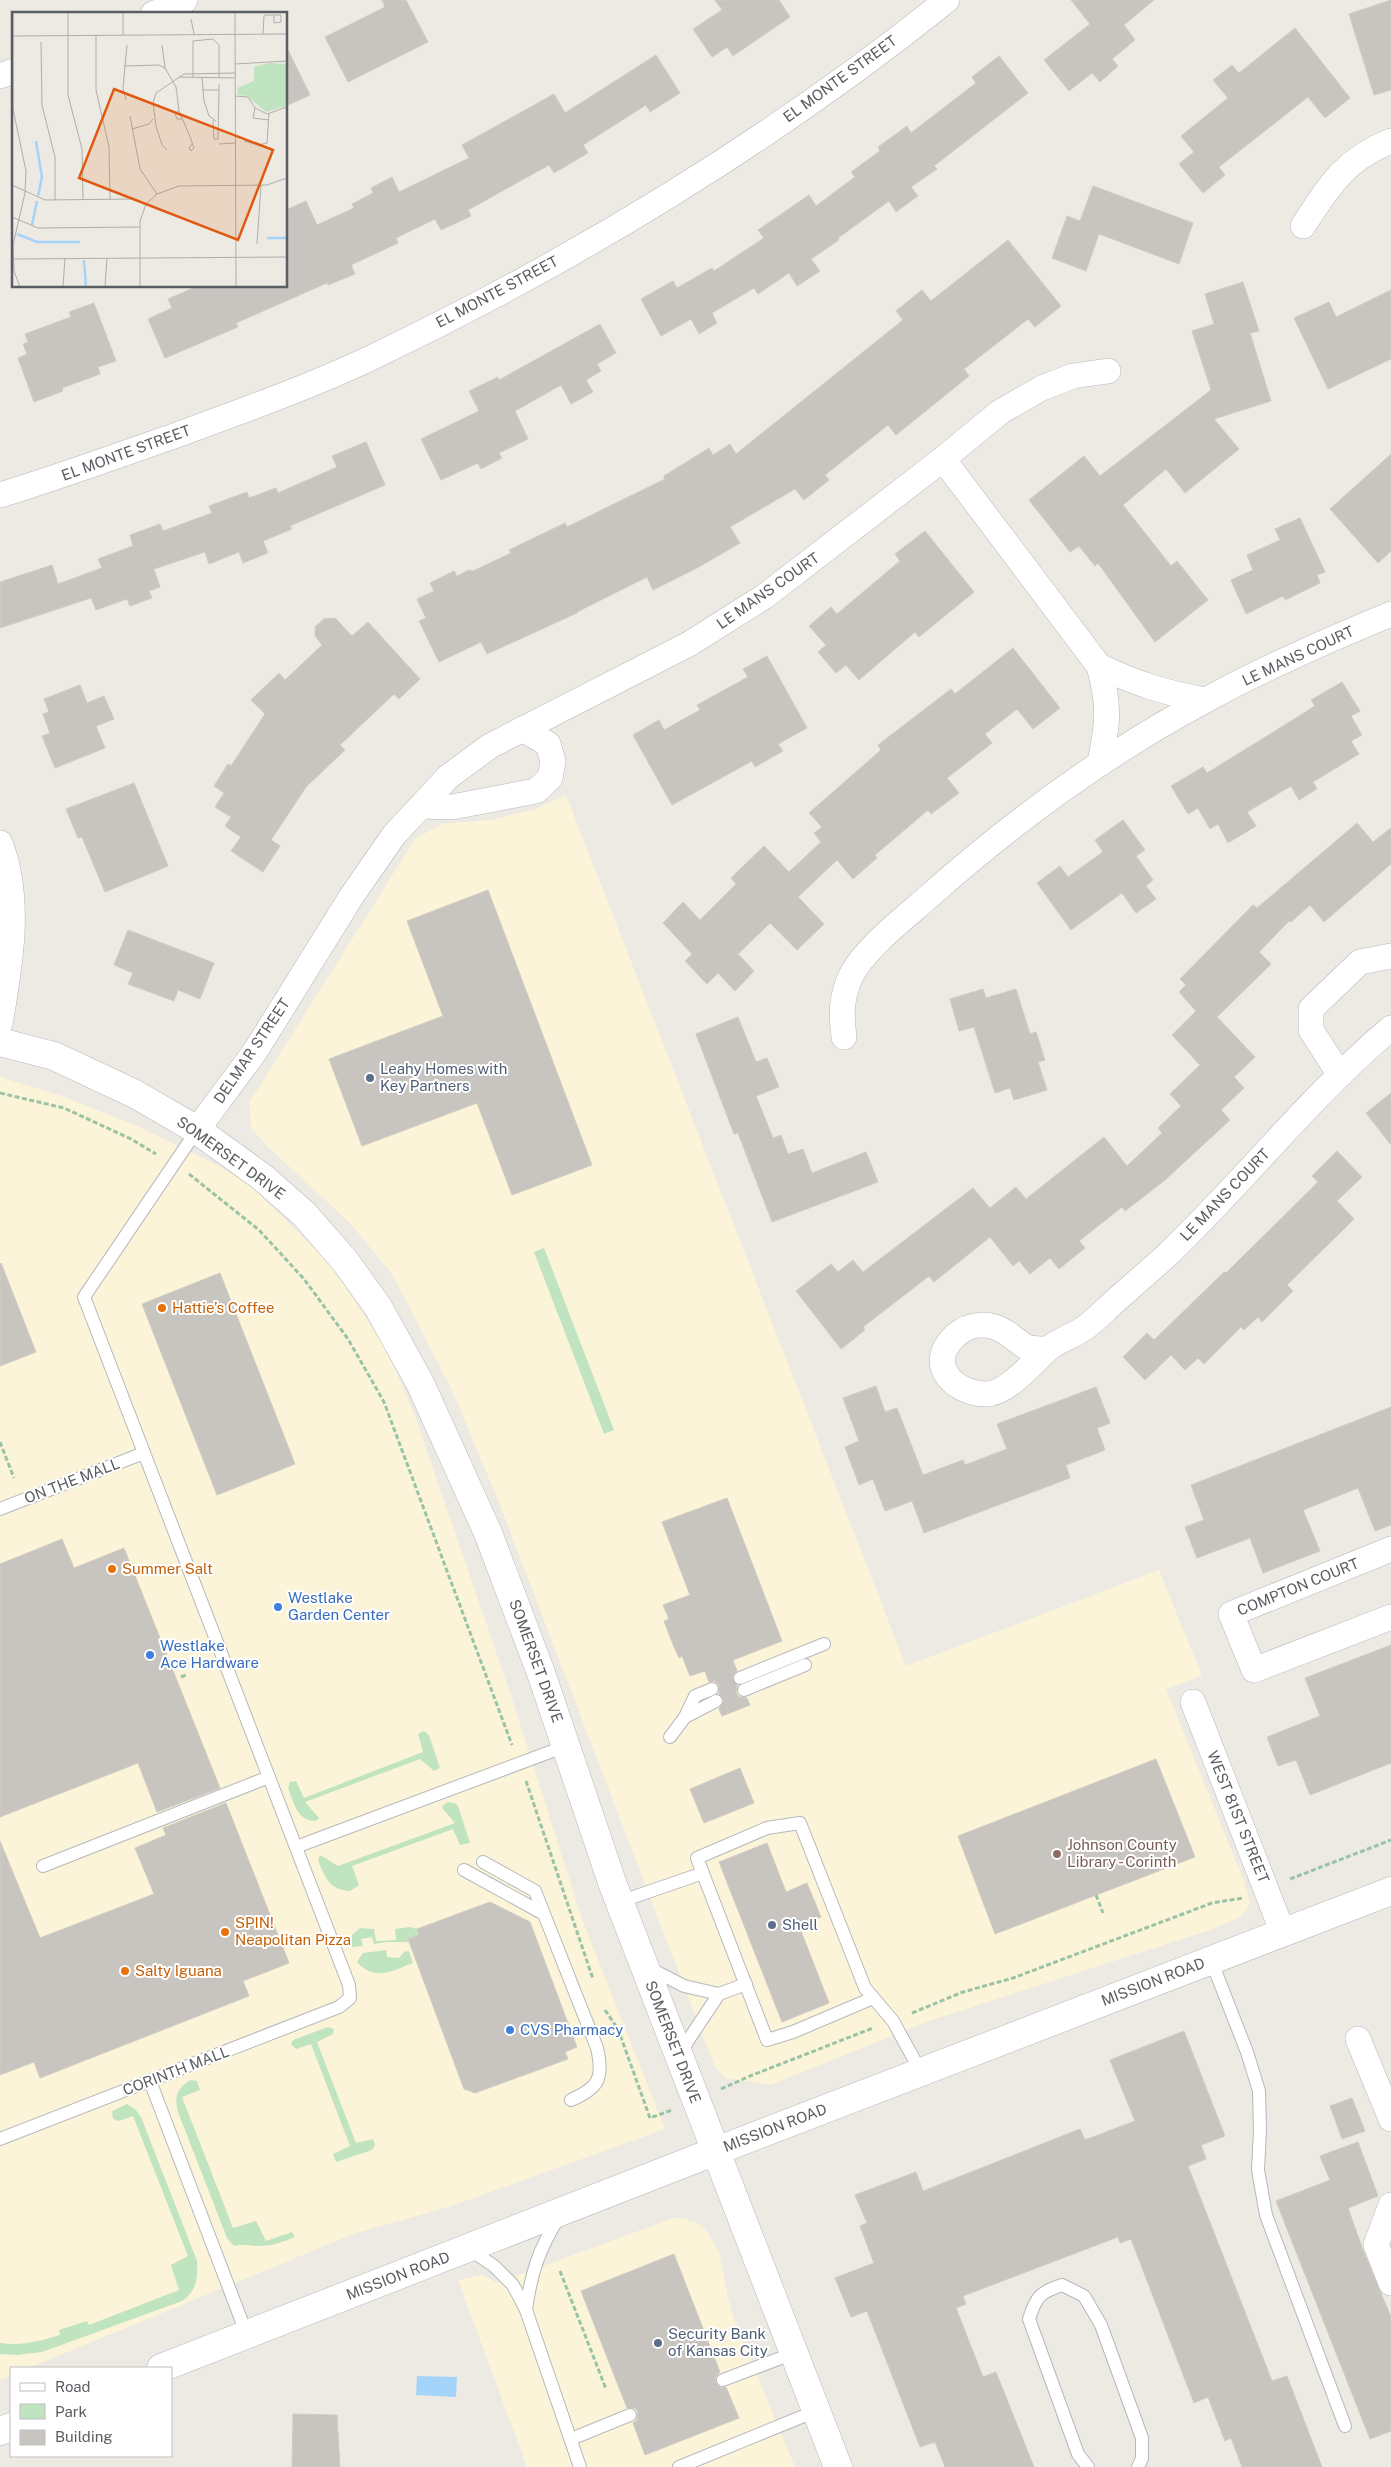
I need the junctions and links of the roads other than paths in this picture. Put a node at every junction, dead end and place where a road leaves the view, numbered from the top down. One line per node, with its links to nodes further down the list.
1 (185, 0): 3 (street)
2 (947, 0): 10 (street, EL MONTE STREET)
3 (158, 12)
4 (12, 72): 5 (street)
5 (0, 76)
6 (1391, 140): 7 (street)
7 (1303, 226)
8 (1108, 371): 9 (street, LE MANS COURT)
9 (943, 459): 12 (street); 13 (street, LE MANS COURT)
10 (0, 495)
11 (1391, 614): 14 (street, LE MANS COURT)
12 (1099, 666): 14 (street); 16 (street)
13 (578, 700): 15 (street, DELMAR STREET)
14 (1205, 700): 16 (street, LE MANS COURT)
15 (522, 729): 17 (street, DELMAR STREET); 17 (street)
16 (1100, 763): 22 (street, LE MANS COURT)
17 (421, 806): 25 (street, DELMAR STREET)
18 (0, 843): 20 (street)
19 (1391, 956): 24 (street)
20 (0, 1024)
21 (1391, 1028): 24 (street, LE MANS COURT)
22 (844, 1037)
23 (0, 1042): 25 (street, SOMERSET DRIVE)
24 (1340, 1075): 26 (street, LE MANS COURT)
25 (197, 1130): 27 (lane, DELMAR STREET); 36 (street, SOMERSET DRIVE)
26 (1048, 1349)
27 (144, 1453): 28 (lane, ON THE MALL); 37 (lane)
28 (0, 1509)
29 (1391, 1549): 30 (street, COMPTON COURT)
30 (1391, 1617)
31 (824, 1644): 32 (lane)
32 (805, 1665)
33 (714, 1695): 35 (lane)
34 (1193, 1702): 46 (street, WEST 81ST STREET)
35 (670, 1738)
36 (566, 1746): 38 (lane); 44 (street, SOMERSET DRIVE)
37 (269, 1777): 38 (lane); 40 (lane)
38 (296, 1847): 55 (lane, CORINTH MALL)
39 (483, 1862): 45 (lane)
40 (43, 1866)
41 (464, 1870): 45 (lane)
42 (703, 1873): 44 (lane); 49 (lane); 51 (lane)
43 (1391, 1891): 46 (street, MISSION ROAD)
44 (619, 1902): 48 (street, SOMERSET DRIVE)
45 (544, 1914): 56 (lane)
46 (1283, 1933): 47 (street, MISSION ROAD)
47 (1211, 1960): 54 (street, MISSION ROAD); 71 (lane)
48 (643, 1964): 50 (lane); 53 (street, SOMERSET DRIVE)
49 (746, 1984): 50 (lane); 51 (lane)
50 (719, 1994): 53 (lane)
51 (874, 1998): 54 (lane)
52 (1358, 2039): 57 (street)
53 (680, 2059): 59 (street, SOMERSET DRIVE)
54 (921, 2072): 59 (street, MISSION ROAD)
55 (150, 2081): 58 (lane, CORINTH MALL); 65 (lane)
56 (571, 2100)
57 (1391, 2119)
58 (0, 2139)
59 (716, 2151): 61 (street, MISSION ROAD); 66 (street, SOMERSET DRIVE)
60 (1391, 2205): 63 (street)
61 (562, 2213): 62 (street, MISSION ROAD); 64 (lane)
62 (469, 2249): 64 (lane); 65 (street, MISSION ROAD)
63 (1391, 2283)
64 (526, 2310): 72 (lane)
65 (247, 2335): 67 (street, MISSION ROAD)
66 (794, 2353): 68 (lane); 69 (street, SOMERSET DRIVE)
67 (164, 2367)
68 (723, 2380)
69 (816, 2411): 74 (lane); 75 (street, SOMERSET DRIVE)
70 (630, 2416): 72 (lane)
71 (1345, 2426)
72 (571, 2438): 73 (lane)
73 (580, 2467)
74 (679, 2467)
75 (838, 2467)
76 (1088, 2467): 77 (lane)
77 (1138, 2467)

